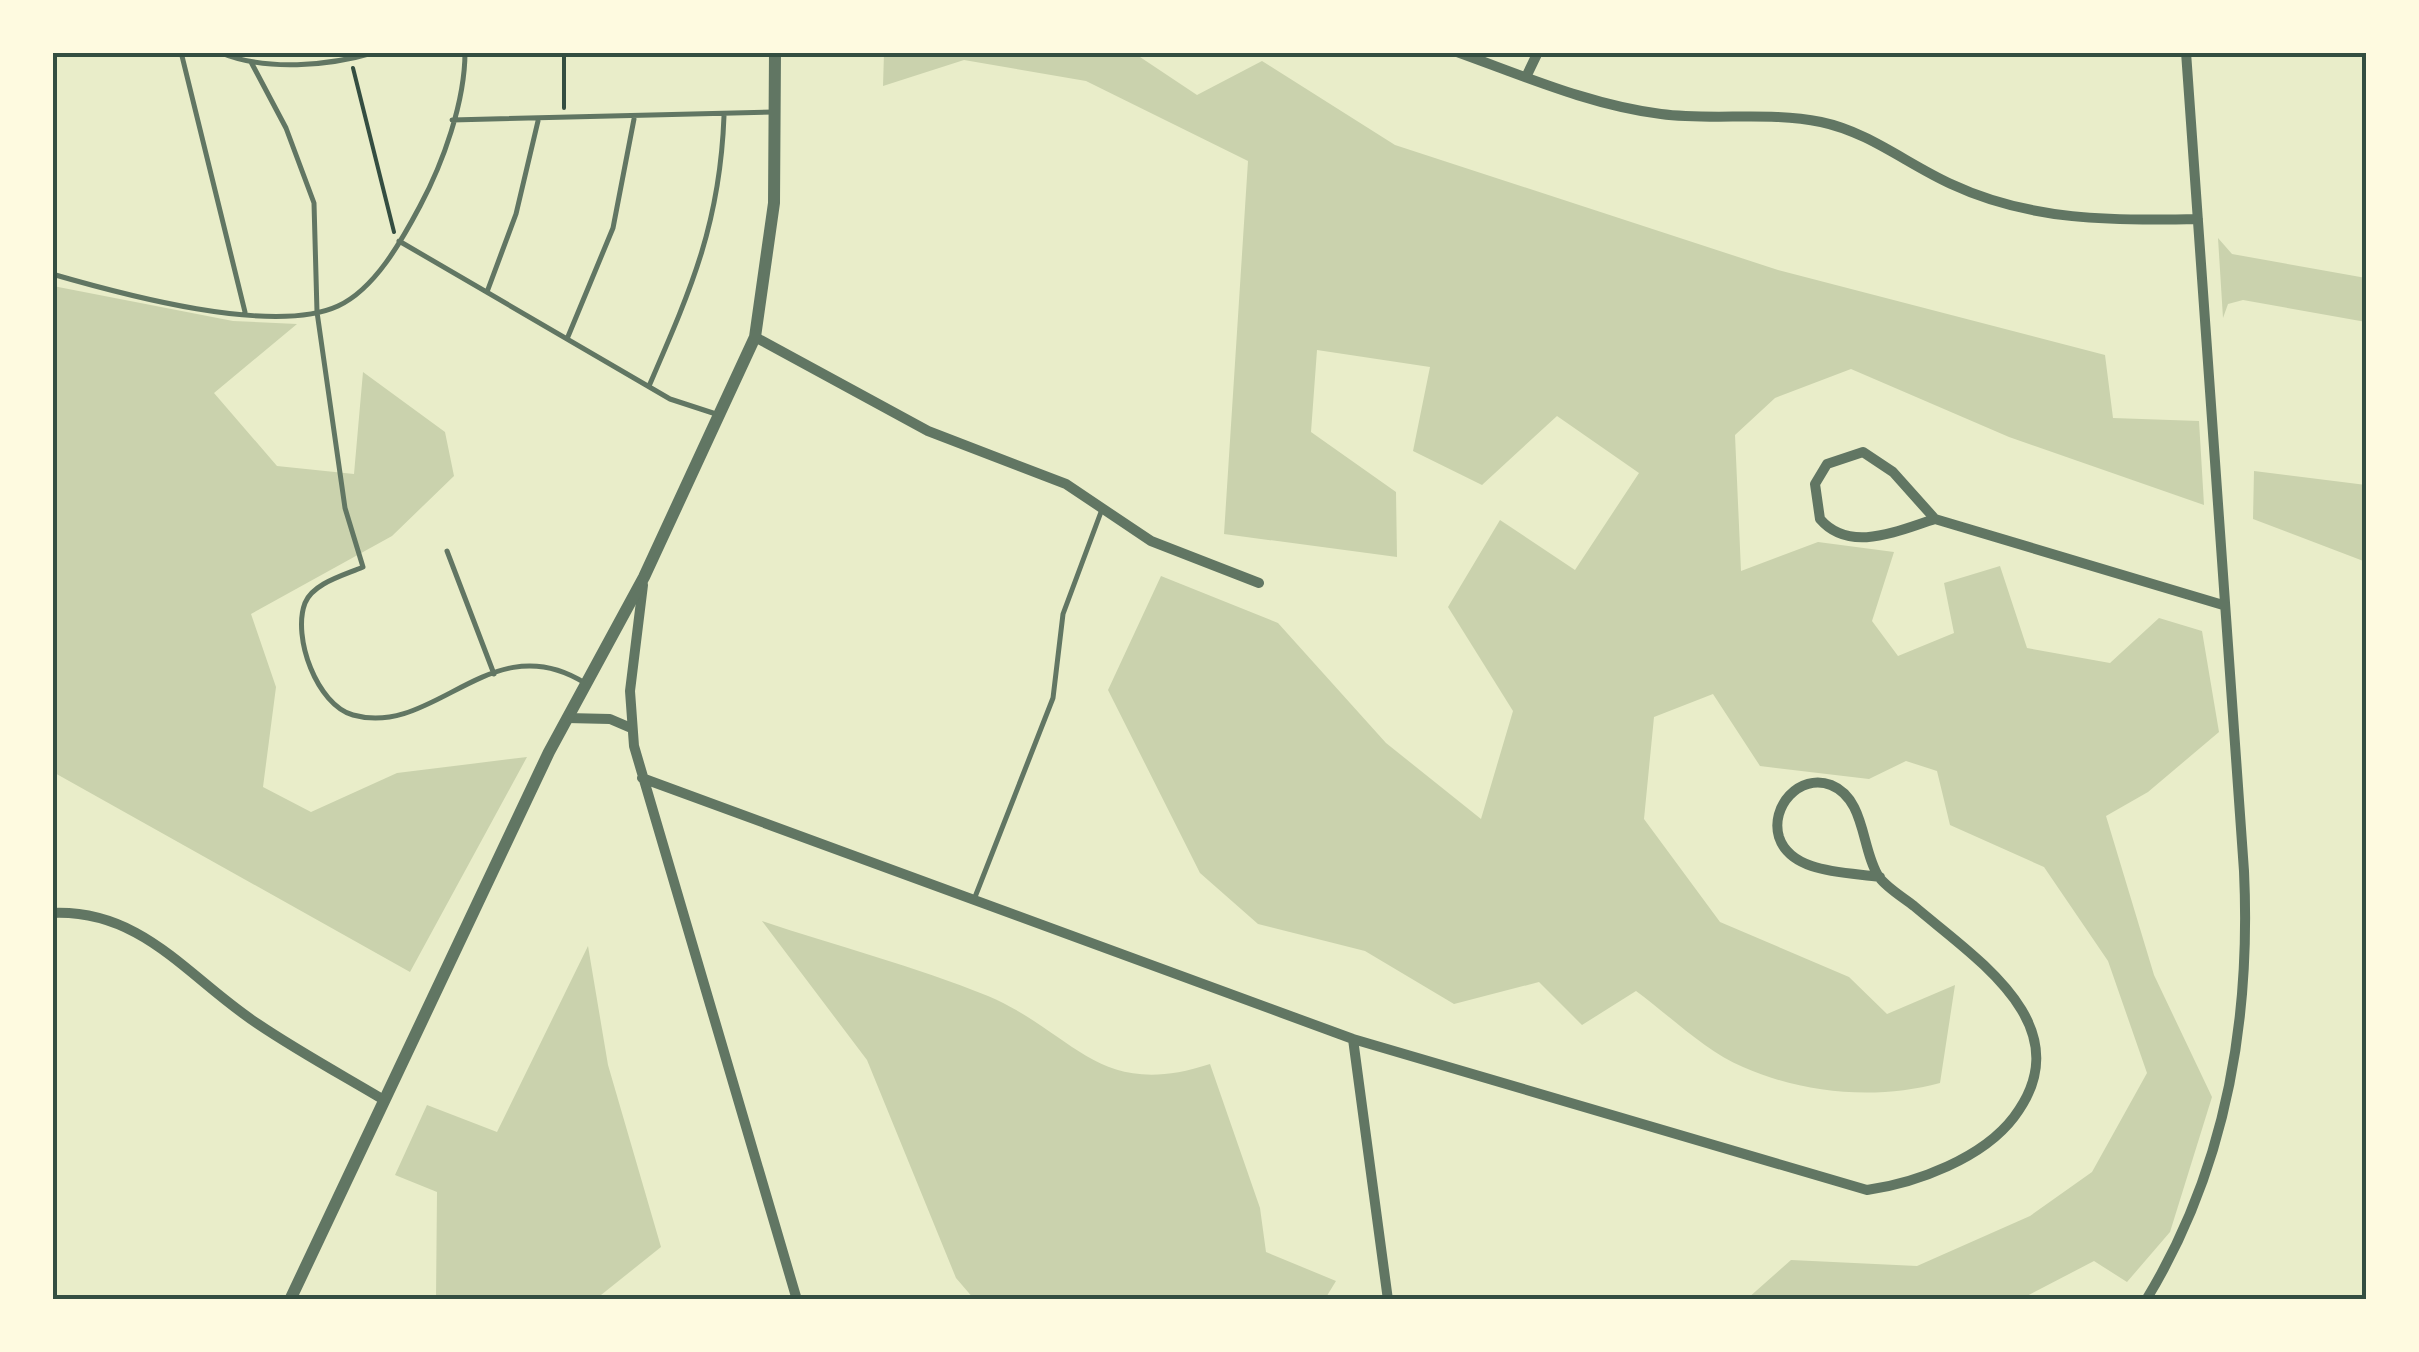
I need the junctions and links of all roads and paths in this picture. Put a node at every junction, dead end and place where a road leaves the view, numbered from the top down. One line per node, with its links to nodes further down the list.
1 (181, 52): 24 (lane)
2 (219, 52): 11 (lane)
3 (376, 52): 10 (lane)
4 (465, 52): 16 (lane)
5 (564, 52): 18 (path)
6 (775, 52): 13 (street)
7 (1457, 52): 12 (street)
8 (1538, 52): 12 (street)
9 (2186, 52): 19 (street)
10 (352, 60): 11 (lane); 20 (path)
11 (252, 62): 23 (lane)
12 (1526, 77): 19 (street)
13 (774, 112): 14 (lane); 25 (street)
14 (724, 116): 15 (lane); 27 (lane)
15 (634, 119): 18 (lane); 26 (lane)
16 (452, 120): 17 (lane); 20 (lane)
17 (538, 120): 18 (lane); 22 (lane)
18 (564, 120)
19 (2198, 219): 34 (street)
20 (399, 241): 22 (lane); 23 (lane)
21 (52, 274): 24 (lane)
22 (487, 292): 26 (lane)
23 (317, 312): 24 (lane); 35 (lane)
24 (245, 313)
25 (755, 337): 28 (street); 29 (street)
26 (567, 339): 27 (lane)
27 (649, 386): 28 (lane)
28 (720, 416): 32 (street)
29 (1102, 512): 33 (street); 41 (lane)
30 (1936, 519): 30 (street); 34 (street)
31 (447, 551): 35 (lane)
32 (644, 577): 36 (street); 38 (street)
33 (1259, 583)
34 (2223, 605): 48 (street)
35 (494, 674): 36 (lane)
36 (585, 683): 37 (street)
37 (567, 718): 38 (street); 44 (street)
38 (630, 728): 39 (street)
39 (642, 778): 41 (street); 46 (street)
40 (1880, 877): 40 (street); 43 (street)
41 (974, 900): 43 (street)
42 (52, 914): 44 (street)
43 (1353, 1040): 47 (street)
44 (384, 1100): 45 (street)
45 (290, 1300)
46 (797, 1300)
47 (1388, 1300)
48 (2146, 1300)

